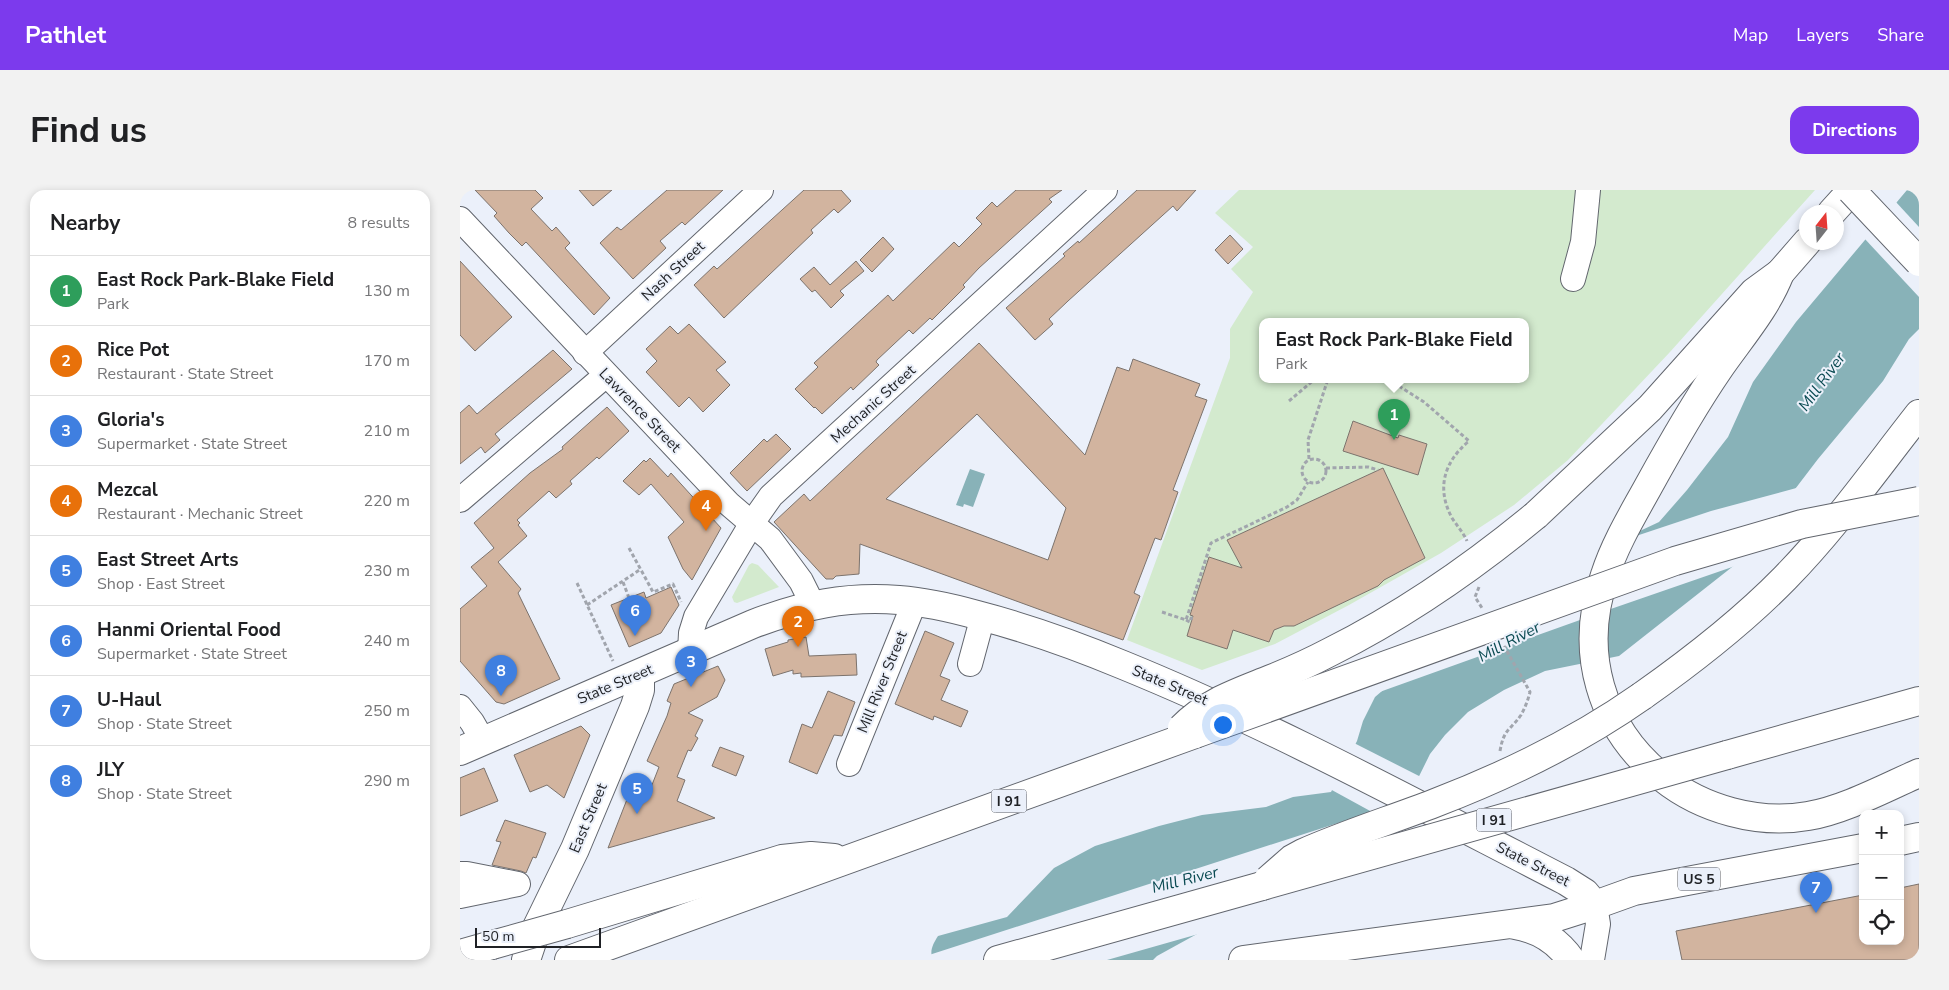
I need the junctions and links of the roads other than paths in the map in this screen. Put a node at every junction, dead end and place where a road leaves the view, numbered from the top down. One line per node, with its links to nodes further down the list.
1 (761, 190): 11 (street, Nash Street)
2 (1105, 190): 16 (street, Mechanic Street)
3 (1588, 190): 10 (street)
4 (1851, 190): 5 (main road); 8 (main road, bridge)
5 (1838, 205)
6 (460, 219): 11 (street, Lawrence Street)
7 (1799, 250): 9 (main road)
8 (1919, 262)
9 (1780, 273): 25 (main road, bridge); 28 (main road)
10 (1573, 279)
11 (585, 353): 12 (street, Lawrence Street)
12 (606, 374): 14 (street); 16 (street, Lawrence Street)
13 (1919, 414): 34 (main road, bridge)
14 (460, 500)
15 (1919, 501): 25 (main road, I 91, bridge)
16 (752, 523): 18 (street, Lawrence Street); 20 (street, Mechanic Street)
17 (915, 601): 18 (main road, State Street); 19 (main road, State Street); 27 (street, Mill River Street)
18 (813, 605): 20 (main road, State Street)
19 (983, 616): 21 (street); 36 (main road, State Street)
20 (690, 652): 22 (main road, State Street)
21 (970, 664)
22 (640, 674): 26 (main road, State Street); 39 (main road, East Street)
23 (1919, 701): 34 (main road, I 91, bridge)
24 (460, 707): 26 (street)
25 (1182, 735): 32 (main road, I 91)
26 (472, 746)
27 (849, 764)
28 (1919, 773)
29 (1919, 837): 30 (main road)
30 (1904, 840)
31 (1859, 849): 36 (main road, US 5)
32 (848, 859): 38 (main road, bridge); 40 (main road, I 91)
33 (460, 874): 35 (street)
34 (1262, 886): 41 (main road, I 91)
35 (460, 896)
36 (1595, 905): 37 (main road); 44 (street)
37 (1504, 925): 42 (main road); 43 (main road)
38 (460, 954)
39 (526, 960)
40 (569, 960)
41 (998, 960)
42 (1243, 960)
43 (1571, 960)
44 (1592, 960)

